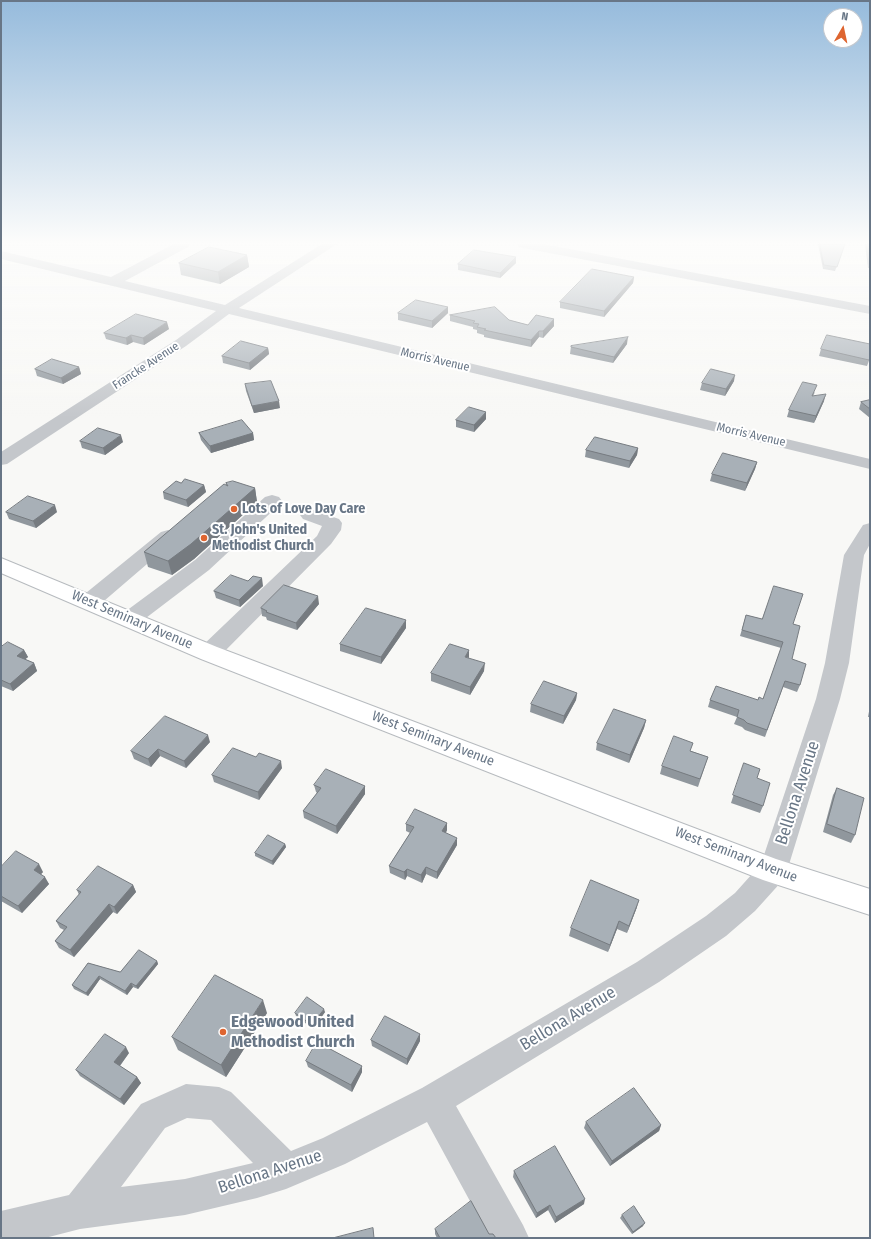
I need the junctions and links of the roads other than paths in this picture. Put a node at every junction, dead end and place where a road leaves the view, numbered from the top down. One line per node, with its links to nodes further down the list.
1 (193, 302): 4 (street, Morris Avenue)
2 (239, 302): 4 (street, Francke Avenue)
3 (827, 302): 5 (street)
4 (226, 310): 6 (street, Francke Avenue); 7 (street, Morris Avenue)
5 (870, 310)
6 (1, 460)
7 (870, 464)
8 (272, 501): 14 (street)
9 (310, 515): 15 (street)
10 (183, 523): 13 (street)
11 (870, 529): 16 (street, Bellona Avenue)
12 (1, 565): 13 (main road, West Seminary Avenue)
13 (89, 602): 14 (main road, West Seminary Avenue)
14 (130, 619): 15 (main road, West Seminary Avenue)
15 (209, 653): 16 (main road, West Seminary Avenue)
16 (773, 871): 17 (main road, West Seminary Avenue); 18 (street, Bellona Avenue)
17 (870, 902)
18 (434, 1100): 19 (street, Bellona Avenue); 22 (street)
19 (286, 1171): 20 (street, Bellona Avenue); 20 (street)
20 (80, 1211): 21 (street, Bellona Avenue)
21 (1, 1230)
22 (510, 1238)

